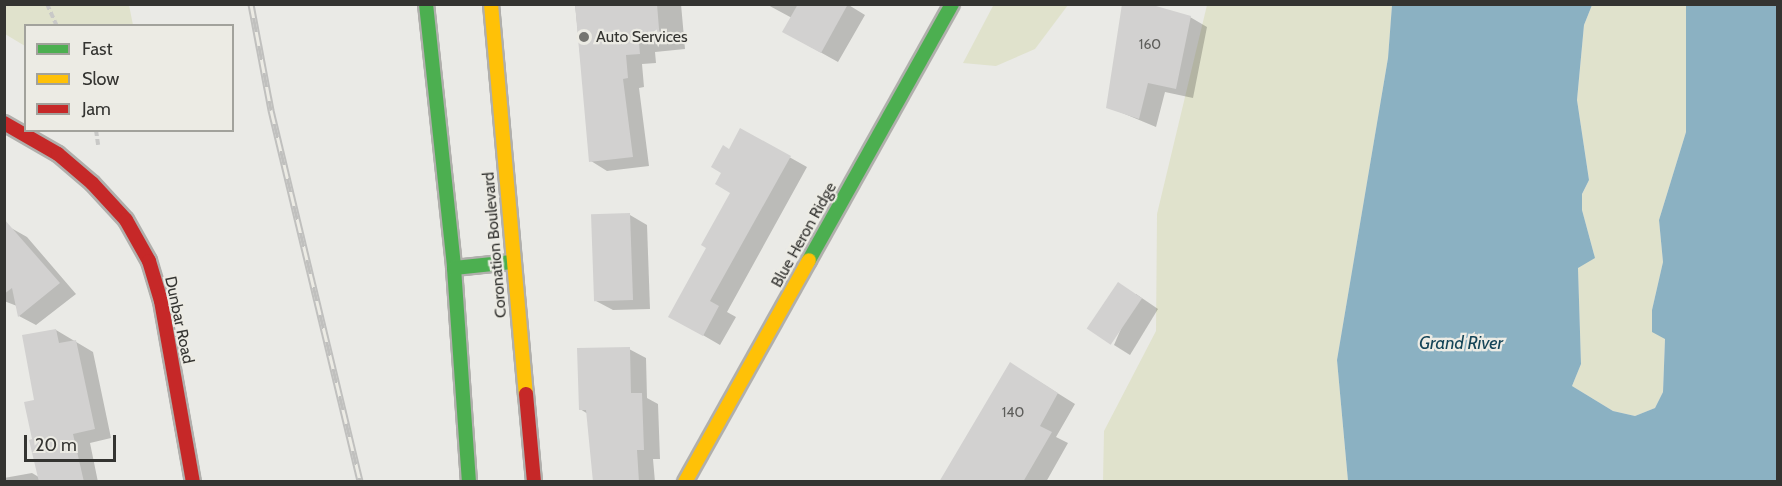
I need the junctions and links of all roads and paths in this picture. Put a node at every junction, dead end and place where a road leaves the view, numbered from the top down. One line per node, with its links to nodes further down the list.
1 (46, 4): 5 (path)
2 (426, 4): 10 (main road)
3 (491, 4): 9 (main road, Coronation Boulevard)
4 (952, 4): 14 (main road, Blue Heron Ridge)
5 (56, 24)
6 (4, 123): 11 (main road, Dunbar Road)
7 (96, 132): 8 (path)
8 (98, 147)
9 (512, 261): 10 (main road); 13 (main road, Coronation Boulevard)
10 (454, 268): 12 (main road)
11 (193, 482)
12 (469, 482)
13 (534, 482)
14 (685, 482)

